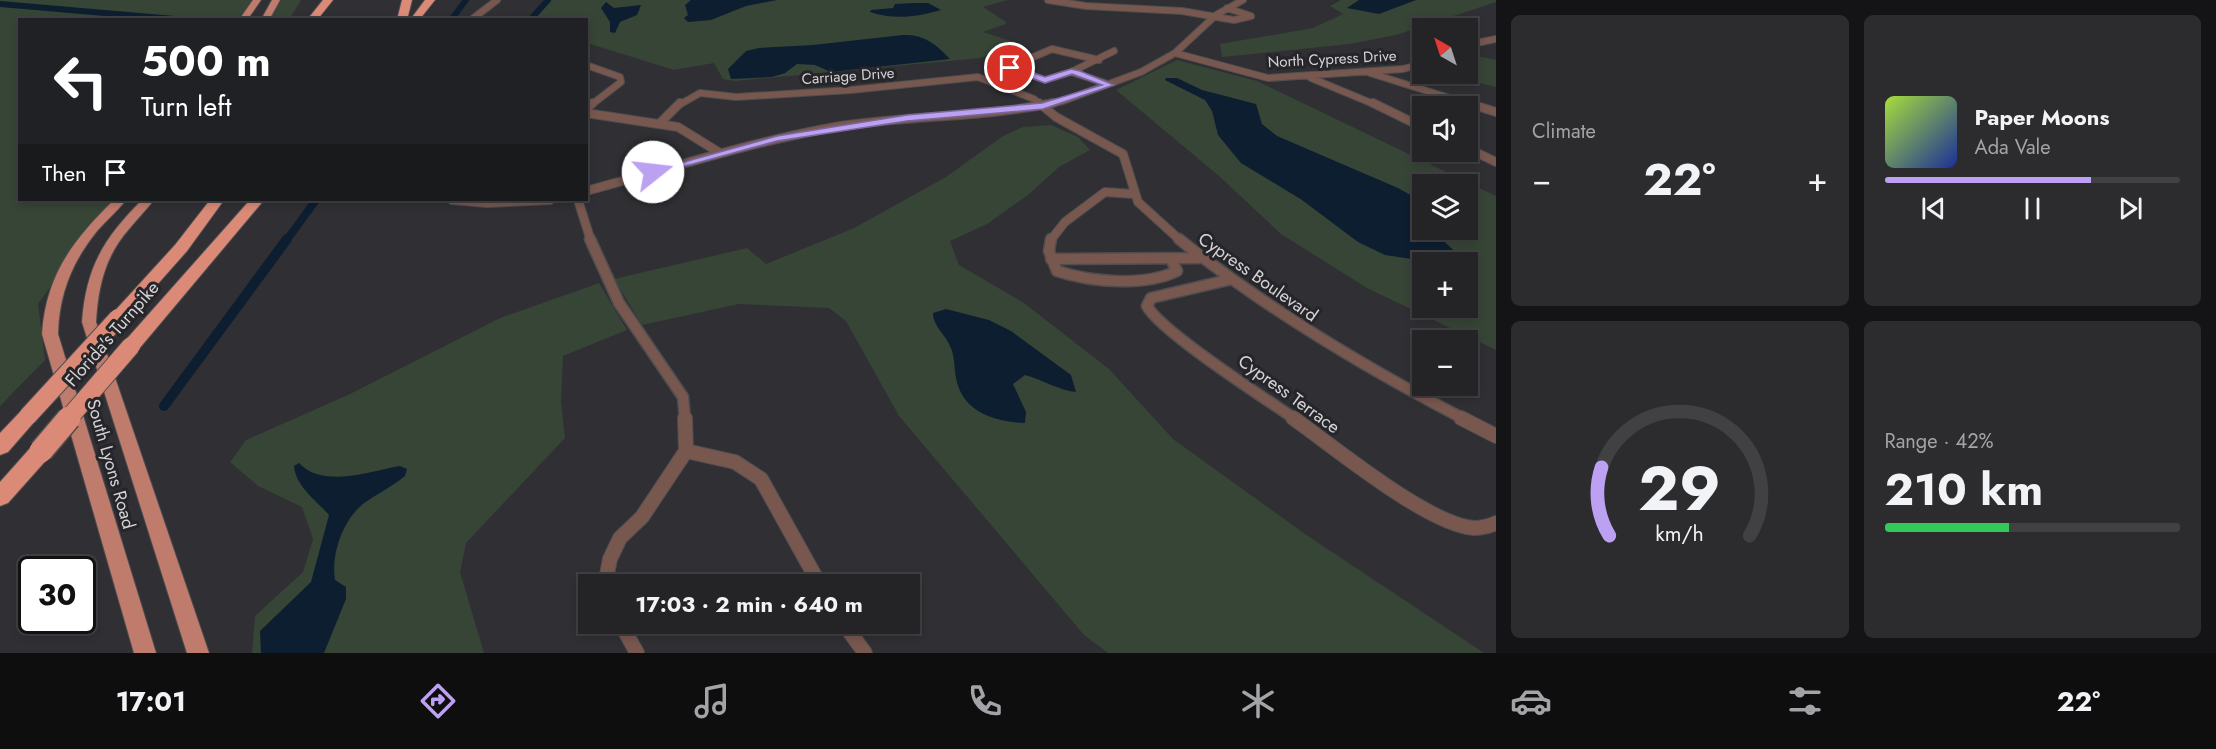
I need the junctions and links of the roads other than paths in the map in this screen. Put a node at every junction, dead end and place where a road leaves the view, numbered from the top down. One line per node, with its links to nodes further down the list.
1 (256, 0): 14 (main road)
2 (276, 0): 15 (main road)
3 (328, 0): 13 (highway)
4 (406, 0): 16 (highway)
5 (430, 0): 17 (highway)
6 (497, 0): 18 (street)
7 (1048, 0): 10 (street)
8 (1243, 0): 9 (street)
9 (1228, 7): 11 (street); 12 (street); 12 (street)
10 (1095, 8): 11 (street); 12 (street)
11 (1188, 9): 12 (street)
12 (1215, 16): 22 (street)
13 (305, 17)
14 (244, 18)
15 (266, 18)
16 (402, 18)
17 (416, 18)
18 (474, 18)
19 (1494, 41): 20 (street)
20 (1478, 43)
21 (1114, 51): 23 (street)
22 (1175, 53): 28 (street, North Cypress Drive); 29 (street)
23 (1099, 60): 27 (street); 27 (street)
24 (588, 66): 31 (street)
25 (1412, 67): 26 (street, North Cypress Drive)
26 (1367, 72): 28 (street, North Cypress Drive); 32 (street)
27 (1074, 73): 29 (street)
28 (1308, 76): 34 (street)
29 (1108, 84): 30 (street)
30 (1043, 106): 35 (street, Carriage Drive); 36 (street); 40 (street)
31 (588, 107)
32 (1496, 112)
33 (588, 113): 35 (street)
34 (1412, 122)
35 (660, 123): 36 (street)
36 (720, 153): 39 (street)
37 (1478, 153): 38 (street)
38 (1496, 162)
39 (588, 190)
40 (1132, 194): 48 (street, Cypress Boulevard); 49 (street)
41 (119, 201): 61 (main road, South Lyons Road)
42 (146, 201): 62 (main road, South Lyons Road)
43 (217, 201): 53 (highway, Florida's Turnpike, bridge)
44 (257, 201): 55 (highway, Florida's Turnpike, bridge)
45 (464, 201): 46 (street)
46 (529, 201)
47 (578, 201): 54 (street)
48 (1199, 258): 50 (street); 51 (street, Cypress Boulevard)
49 (1051, 259): 50 (street); 50 (street)
50 (1171, 259)
51 (1228, 280): 52 (street, Cypress Boulevard); 56 (street, Cypress Terrace)
52 (1496, 436)
53 (0, 447)
54 (686, 451): 57 (street); 58 (street)
55 (0, 497)
56 (1496, 523)
57 (607, 574)
58 (814, 574)
59 (627, 634): 63 (street)
60 (852, 634): 64 (street)
61 (145, 653)
62 (198, 653)
63 (638, 653)
64 (866, 653)

